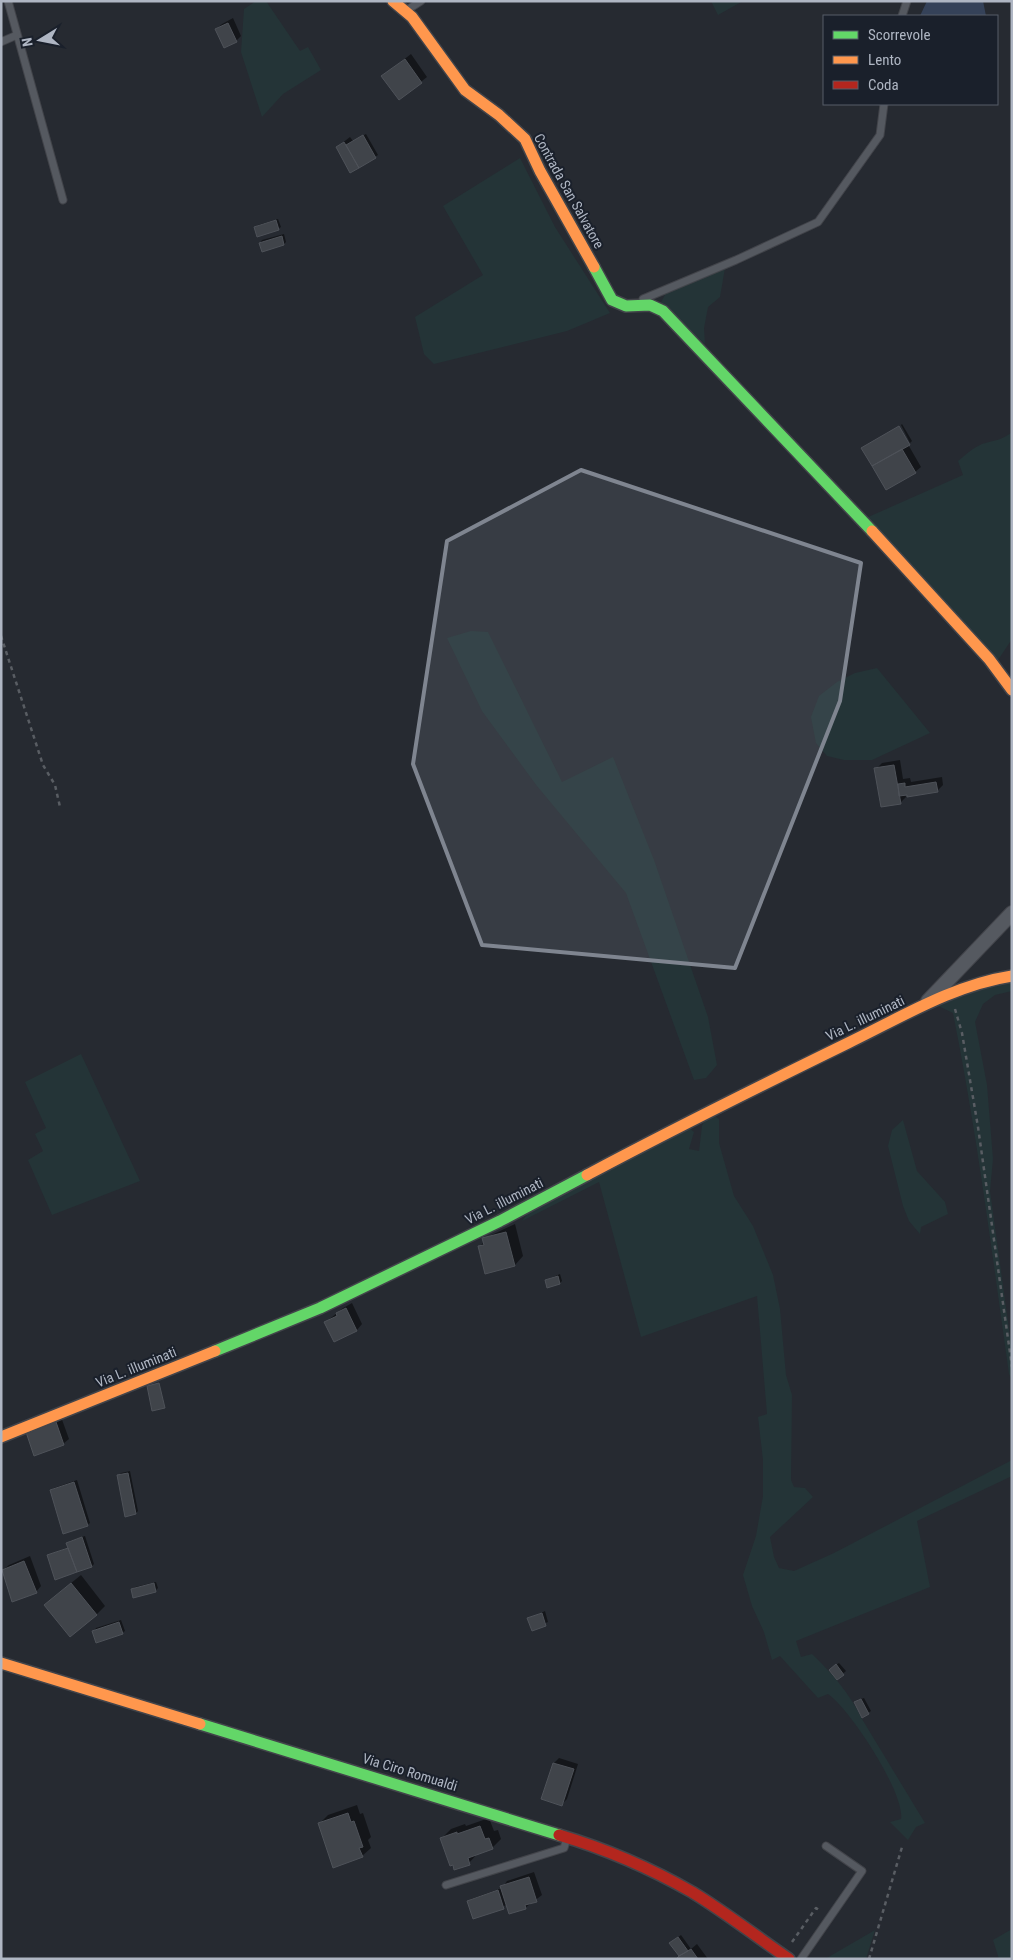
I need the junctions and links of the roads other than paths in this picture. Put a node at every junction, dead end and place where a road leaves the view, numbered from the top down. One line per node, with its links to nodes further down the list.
1 (8, 1): 7 (lane)
2 (393, 1): 5 (street, Contrada San Salvatore)
3 (422, 1): 5 (lane)
4 (907, 1): 6 (lane)
5 (405, 11): 11 (street, Contrada San Salvatore)
6 (902, 15)
7 (17, 36): 8 (lane); 10 (lane)
8 (1, 42)
9 (884, 105): 11 (lane)
10 (63, 200)
11 (626, 306): 12 (street)
12 (1012, 690)
13 (1012, 913): 15 (street)
14 (1012, 976): 15 (street, Via L. illuminati)
15 (924, 1006): 16 (street, Via L. illuminati)
16 (1, 1437)
17 (1, 1663): 18 (street, Via Ciro Romualdi)
18 (567, 1838): 20 (lane); 21 (street, Via Ciro Romualdi)
19 (826, 1846): 22 (lane)
20 (446, 1885)
21 (786, 1957)
22 (801, 1959)

